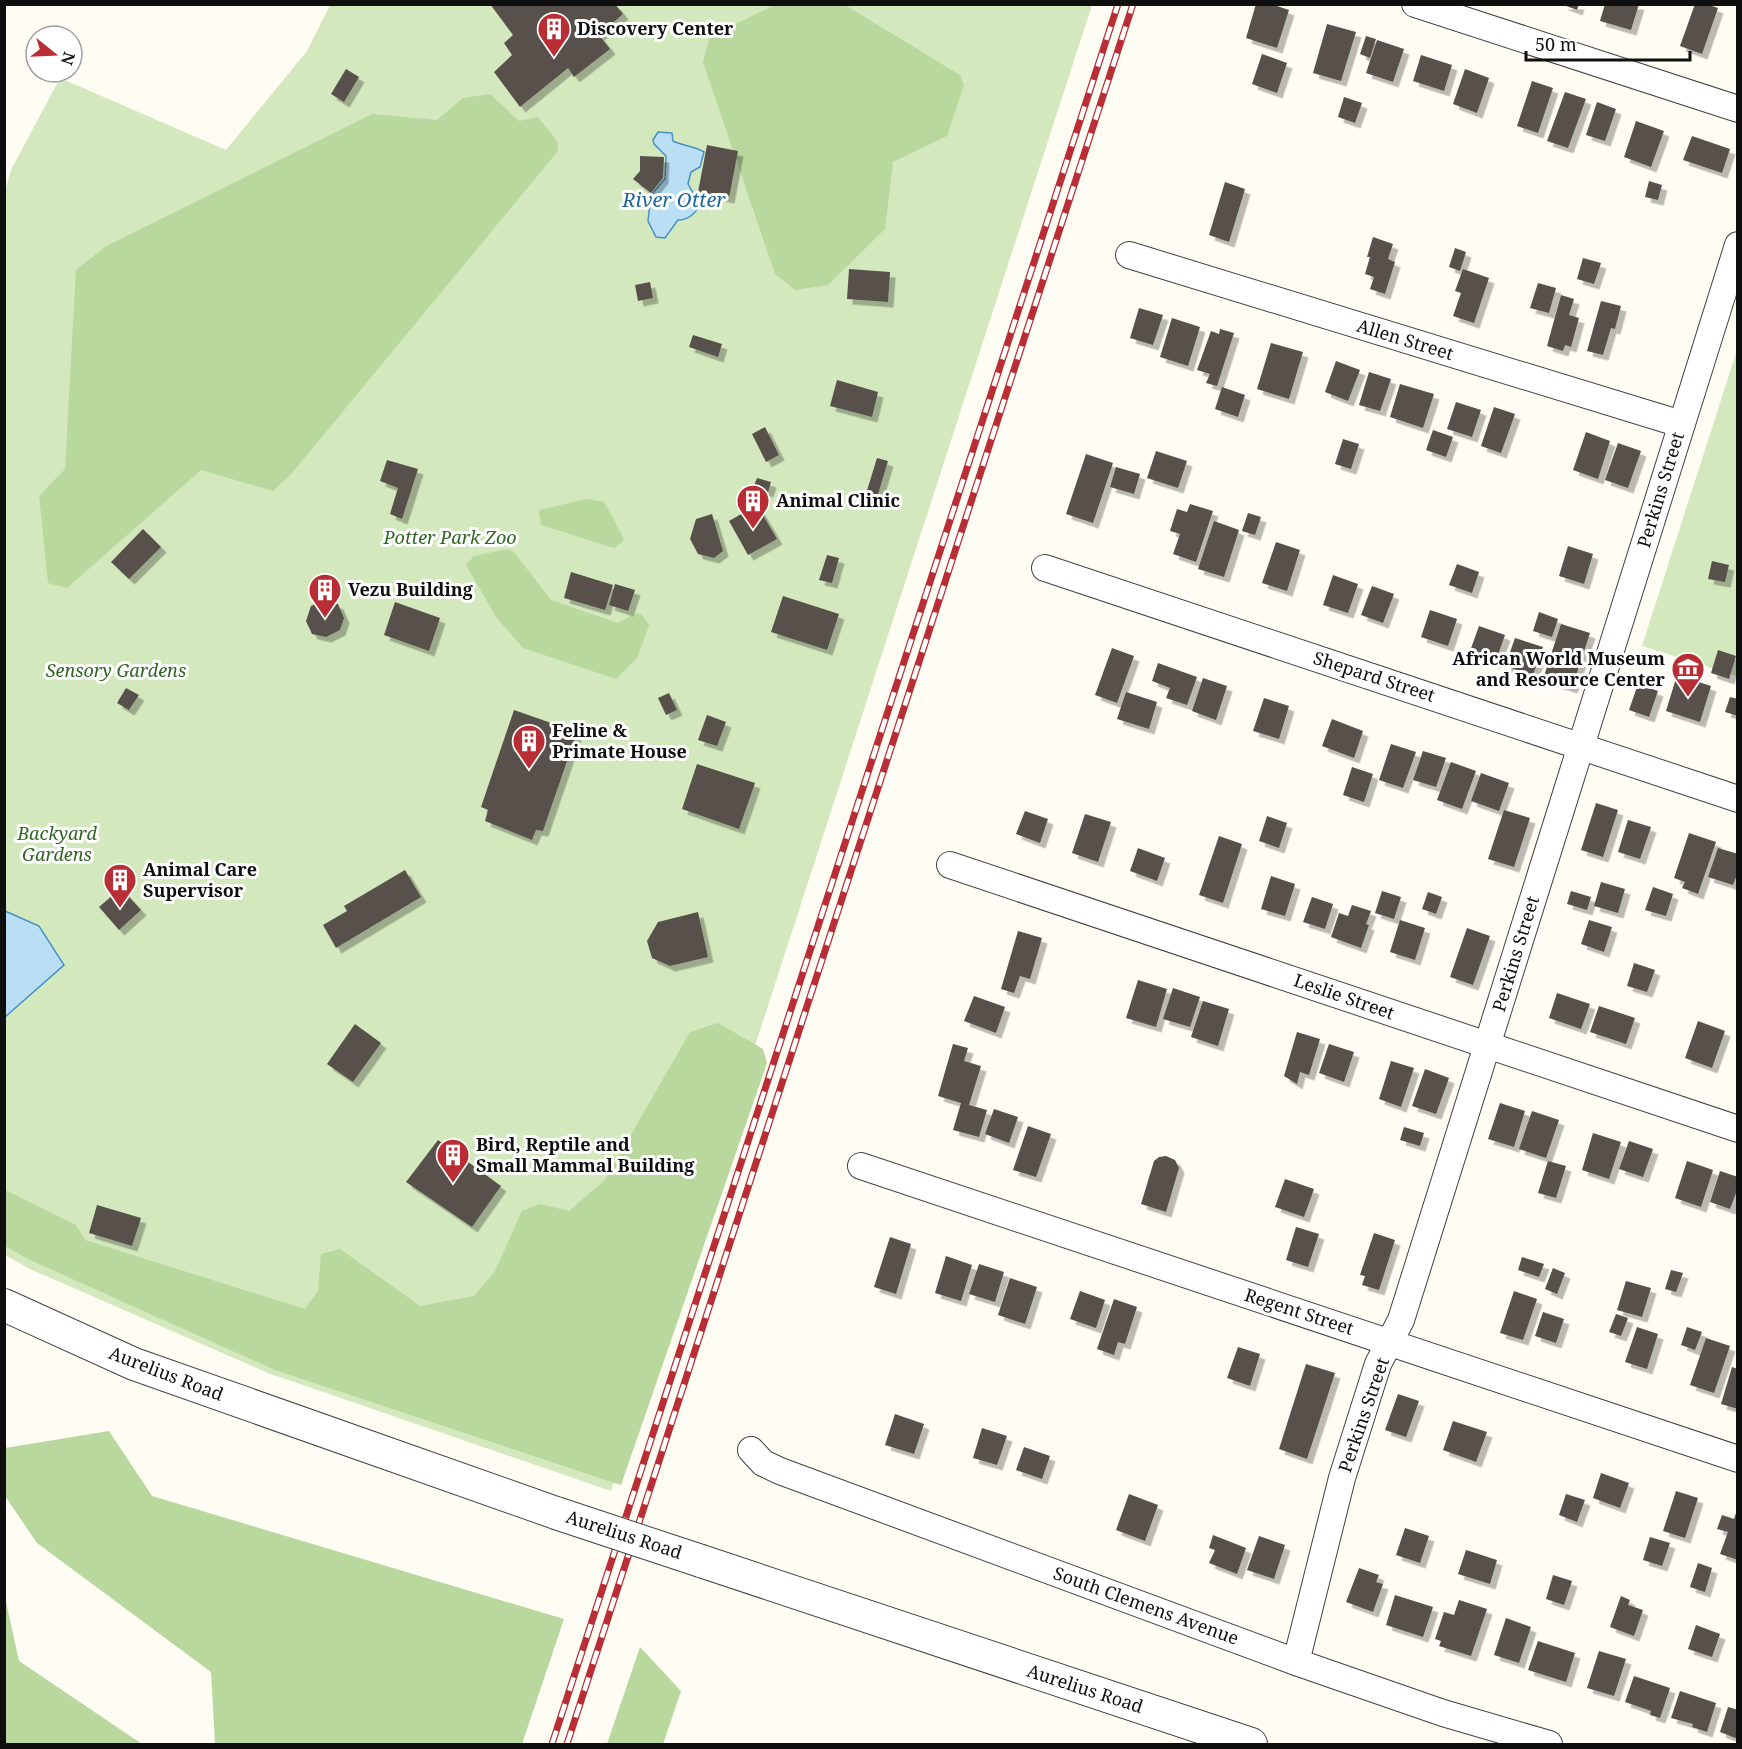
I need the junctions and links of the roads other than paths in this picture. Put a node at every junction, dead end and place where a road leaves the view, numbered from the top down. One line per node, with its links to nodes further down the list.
1 (1415, 4): 2 (street)
2 (1737, 109)
3 (1737, 245): 5 (street, Perkins Street)
4 (1130, 255): 5 (street, Allen Street)
5 (1681, 424): 7 (street, Perkins Street)
6 (1045, 568): 7 (street, Shepard Street)
7 (1581, 746): 8 (street, Shepard Street); 10 (street, Perkins Street)
8 (1737, 799)
9 (950, 865): 10 (street, Leslie Street)
10 (1487, 1045): 11 (street, Leslie Street); 14 (street, Perkins Street)
11 (1737, 1128)
12 (861, 1167): 14 (street, Regent Street)
13 (4, 1305): 18 (street, Aurelius Road, bridge)
14 (1390, 1342): 16 (street, Regent Street); 17 (street, Perkins Street)
15 (751, 1450): 17 (street, South Clemens Avenue)
16 (1737, 1459)
17 (1296, 1662): 19 (street, South Clemens Avenue)
18 (1251, 1744)
19 (1549, 1744)

